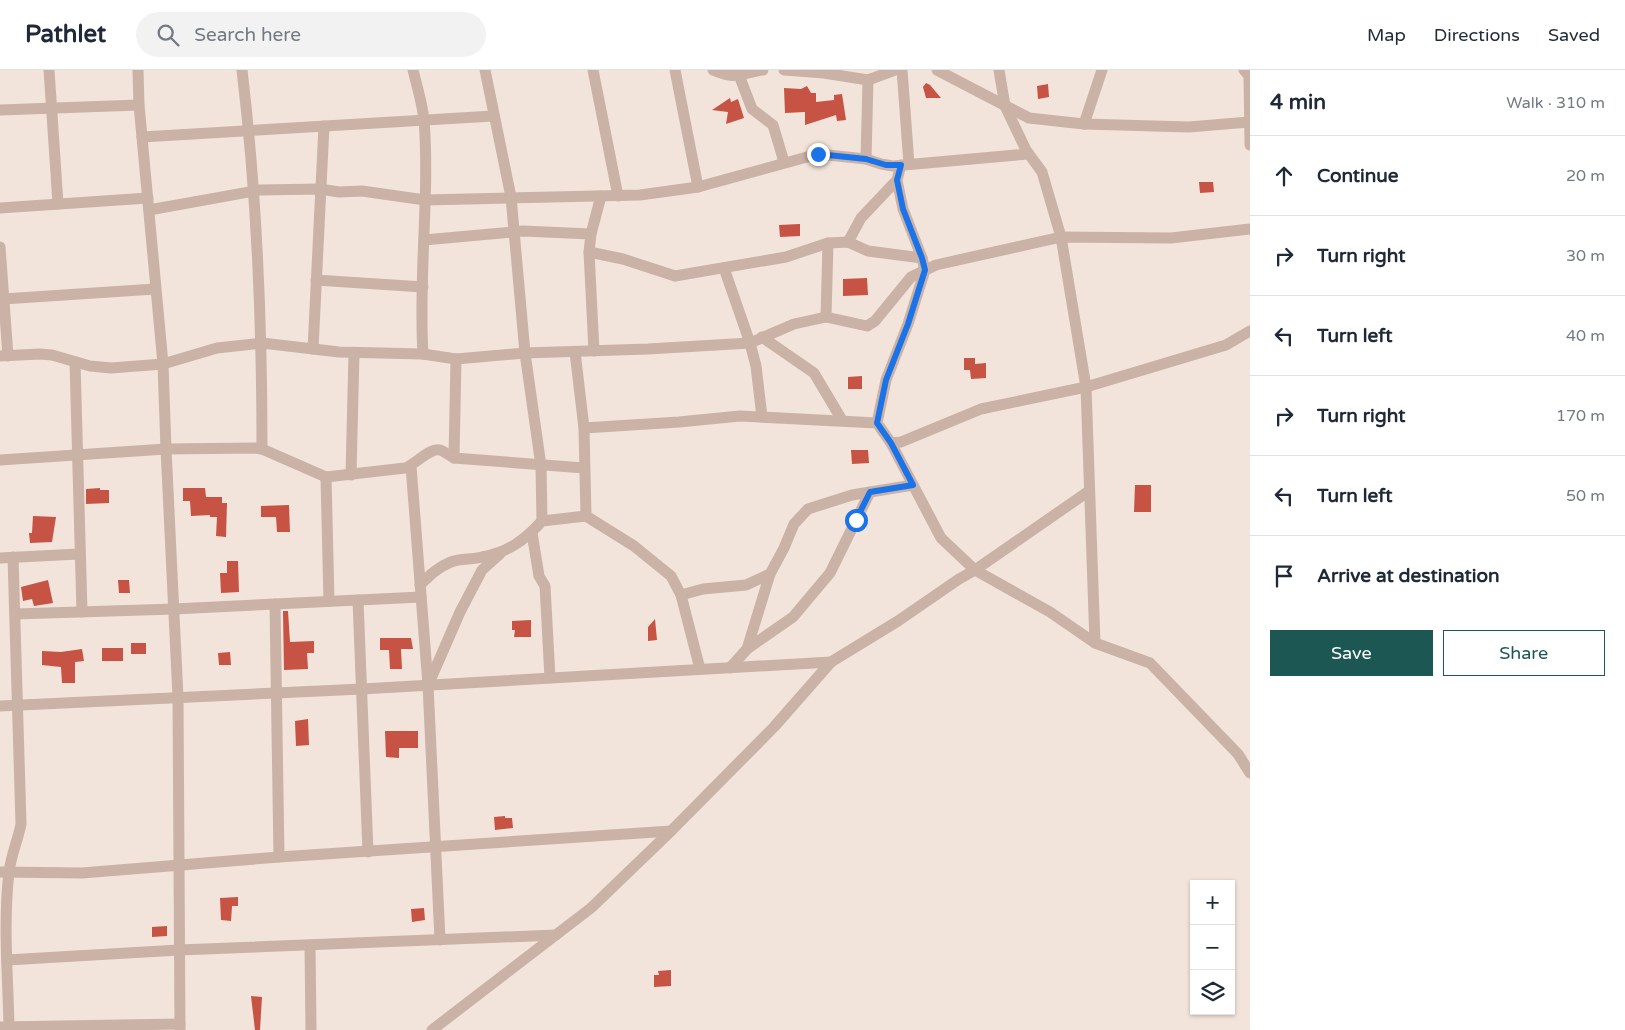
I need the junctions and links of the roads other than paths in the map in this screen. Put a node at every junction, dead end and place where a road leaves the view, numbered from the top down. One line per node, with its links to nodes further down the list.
1 (49, 70): 22 (street)
2 (242, 70): 29 (street)
3 (414, 70): 25 (street)
4 (485, 70): 24 (street)
5 (593, 70): 41 (street)
6 (675, 70): 37 (street)
7 (713, 70): 18 (street)
8 (763, 70): 18 (street)
9 (784, 70): 17 (street)
10 (895, 70): 19 (street)
11 (902, 70): 35 (street)
12 (937, 70): 21 (street)
13 (999, 70): 21 (street)
14 (1102, 70): 27 (street)
15 (1244, 70): 26 (street)
16 (140, 71): 20 (street)
17 (824, 71): 19 (street)
18 (739, 75): 34 (street)
19 (868, 80): 33 (street)
20 (139, 105): 22 (street); 30 (street)
21 (1005, 106): 27 (street); 32 (street)
22 (52, 108): 23 (street); 44 (street)
23 (0, 110)
24 (493, 116): 25 (street); 42 (street)
25 (424, 120): 28 (street); 43 (street)
26 (1249, 122): 27 (street); 31 (street)
27 (1084, 124)
28 (324, 126): 29 (street); 38 (street)
29 (249, 131): 30 (street); 39 (street)
30 (142, 137): 45 (street)
31 (1250, 145)
32 (1028, 154): 35 (street); 50 (street)
33 (866, 159): 34 (street); 35 (street)
34 (784, 162): 37 (street)
35 (905, 164): 36 (street)
36 (897, 180): 52 (street); 56 (street)
37 (698, 186): 41 (street)
38 (320, 189): 39 (street); 43 (street); 59 (street)
39 (253, 190): 45 (street); 66 (street)
40 (601, 196): 41 (street); 42 (street); 49 (street)
41 (618, 196)
42 (511, 197): 43 (street); 48 (street)
43 (425, 200): 51 (street)
44 (58, 204): 45 (street); 46 (street)
45 (148, 204): 61 (street)
46 (0, 208)
47 (1250, 230): 50 (street)
48 (514, 232): 49 (street); 51 (street); 73 (street)
49 (591, 234): 55 (street)
50 (1061, 237): 58 (street); 78 (street)
51 (424, 240): 60 (street)
52 (848, 242): 53 (street); 56 (street)
53 (828, 243): 57 (street); 63 (street)
54 (0, 247): 62 (street)
55 (589, 252): 57 (street); 69 (street)
56 (922, 258): 58 (street)
57 (724, 268): 67 (street)
58 (925, 270): 63 (street); 81 (street)
59 (316, 280): 60 (street); 68 (street)
60 (423, 287): 72 (street)
61 (155, 289): 62 (street); 77 (street)
62 (3, 300): 74 (street)
63 (826, 317): 65 (street)
64 (1250, 331): 78 (street)
65 (762, 337): 67 (street); 80 (street)
66 (262, 343): 68 (street); 77 (street); 85 (street)
67 (750, 343): 69 (street); 79 (street)
68 (313, 349): 70 (street)
69 (594, 351): 71 (street)
70 (354, 352): 72 (street); 92 (street)
71 (575, 352): 73 (street); 82 (street)
72 (423, 354): 75 (street)
73 (525, 354): 75 (street); 90 (street)
74 (4, 356): 76 (street)
75 (456, 359): 87 (street)
76 (75, 362): 77 (street); 86 (street)
77 (163, 364): 84 (street)
78 (1086, 387): 83 (street); 95 (street)
79 (762, 417): 80 (street); 82 (street)
80 (842, 420): 81 (street)
81 (877, 423): 83 (street)
82 (584, 428): 91 (street)
83 (891, 443): 94 (street)
84 (166, 449): 85 (street); 86 (street); 112 (street)
85 (262, 449): 93 (street)
86 (76, 455): 88 (street); 101 (street)
87 (454, 458): 89 (street); 90 (street)
88 (0, 460)
89 (411, 466): 92 (street); 106 (street)
90 (541, 466): 91 (street); 98 (street)
91 (584, 468): 97 (street)
92 (351, 476): 93 (street)
93 (326, 478): 110 (street)
94 (913, 485): 96 (street); 104 (street)
95 (1090, 491): 104 (street); 115 (street)
96 (870, 492): 105 (street); 116 (street)
97 (586, 516): 98 (street); 107 (street)
98 (542, 521): 99 (street)
99 (532, 533): 100 (street); 120 (street)
100 (505, 549): 106 (street); 121 (street)
101 (79, 554): 102 (street); 113 (street)
102 (13, 557): 103 (street); 114 (street)
103 (0, 558)
104 (975, 570): 115 (street); 117 (street)
105 (770, 574): 107 (street); 116 (street)
106 (420, 585): 108 (street)
107 (681, 596): 119 (street)
108 (421, 597): 109 (street); 121 (street)
109 (358, 600): 110 (street); 122 (street)
110 (329, 601): 111 (street)
111 (275, 604): 112 (street); 123 (street)
112 (174, 609): 113 (street); 124 (street)
113 (82, 612): 114 (street)
114 (15, 614): 125 (street)
115 (1095, 643): 127 (street)
116 (747, 649): 118 (street)
117 (831, 662): 118 (street); 128 (street)
118 (730, 668): 119 (street)
119 (700, 670): 120 (street)
120 (550, 678): 121 (street)
121 (428, 685): 122 (street); 129 (street)
122 (362, 689): 123 (street); 130 (street)
123 (276, 693): 124 (street); 131 (street)
124 (178, 697): 125 (street); 132 (street)
125 (18, 705): 126 (street); 133 (street)
126 (0, 706)
127 (1250, 773)
128 (671, 831): 129 (street); 134 (street)
129 (436, 847): 130 (street); 135 (street)
130 (368, 852): 131 (street)
131 (279, 857): 132 (street)
132 (178, 866): 133 (street); 137 (street)
133 (4, 872): 138 (street)
134 (556, 935): 135 (street); 143 (street)
135 (440, 940): 136 (street)
136 (310, 945): 137 (street); 142 (street)
137 (179, 950): 138 (street); 140 (street)
138 (7, 960): 139 (street)
139 (5, 1027): 141 (street)
140 (180, 1027): 141 (street)
141 (58, 1028)
142 (311, 1030)
143 (432, 1030)

